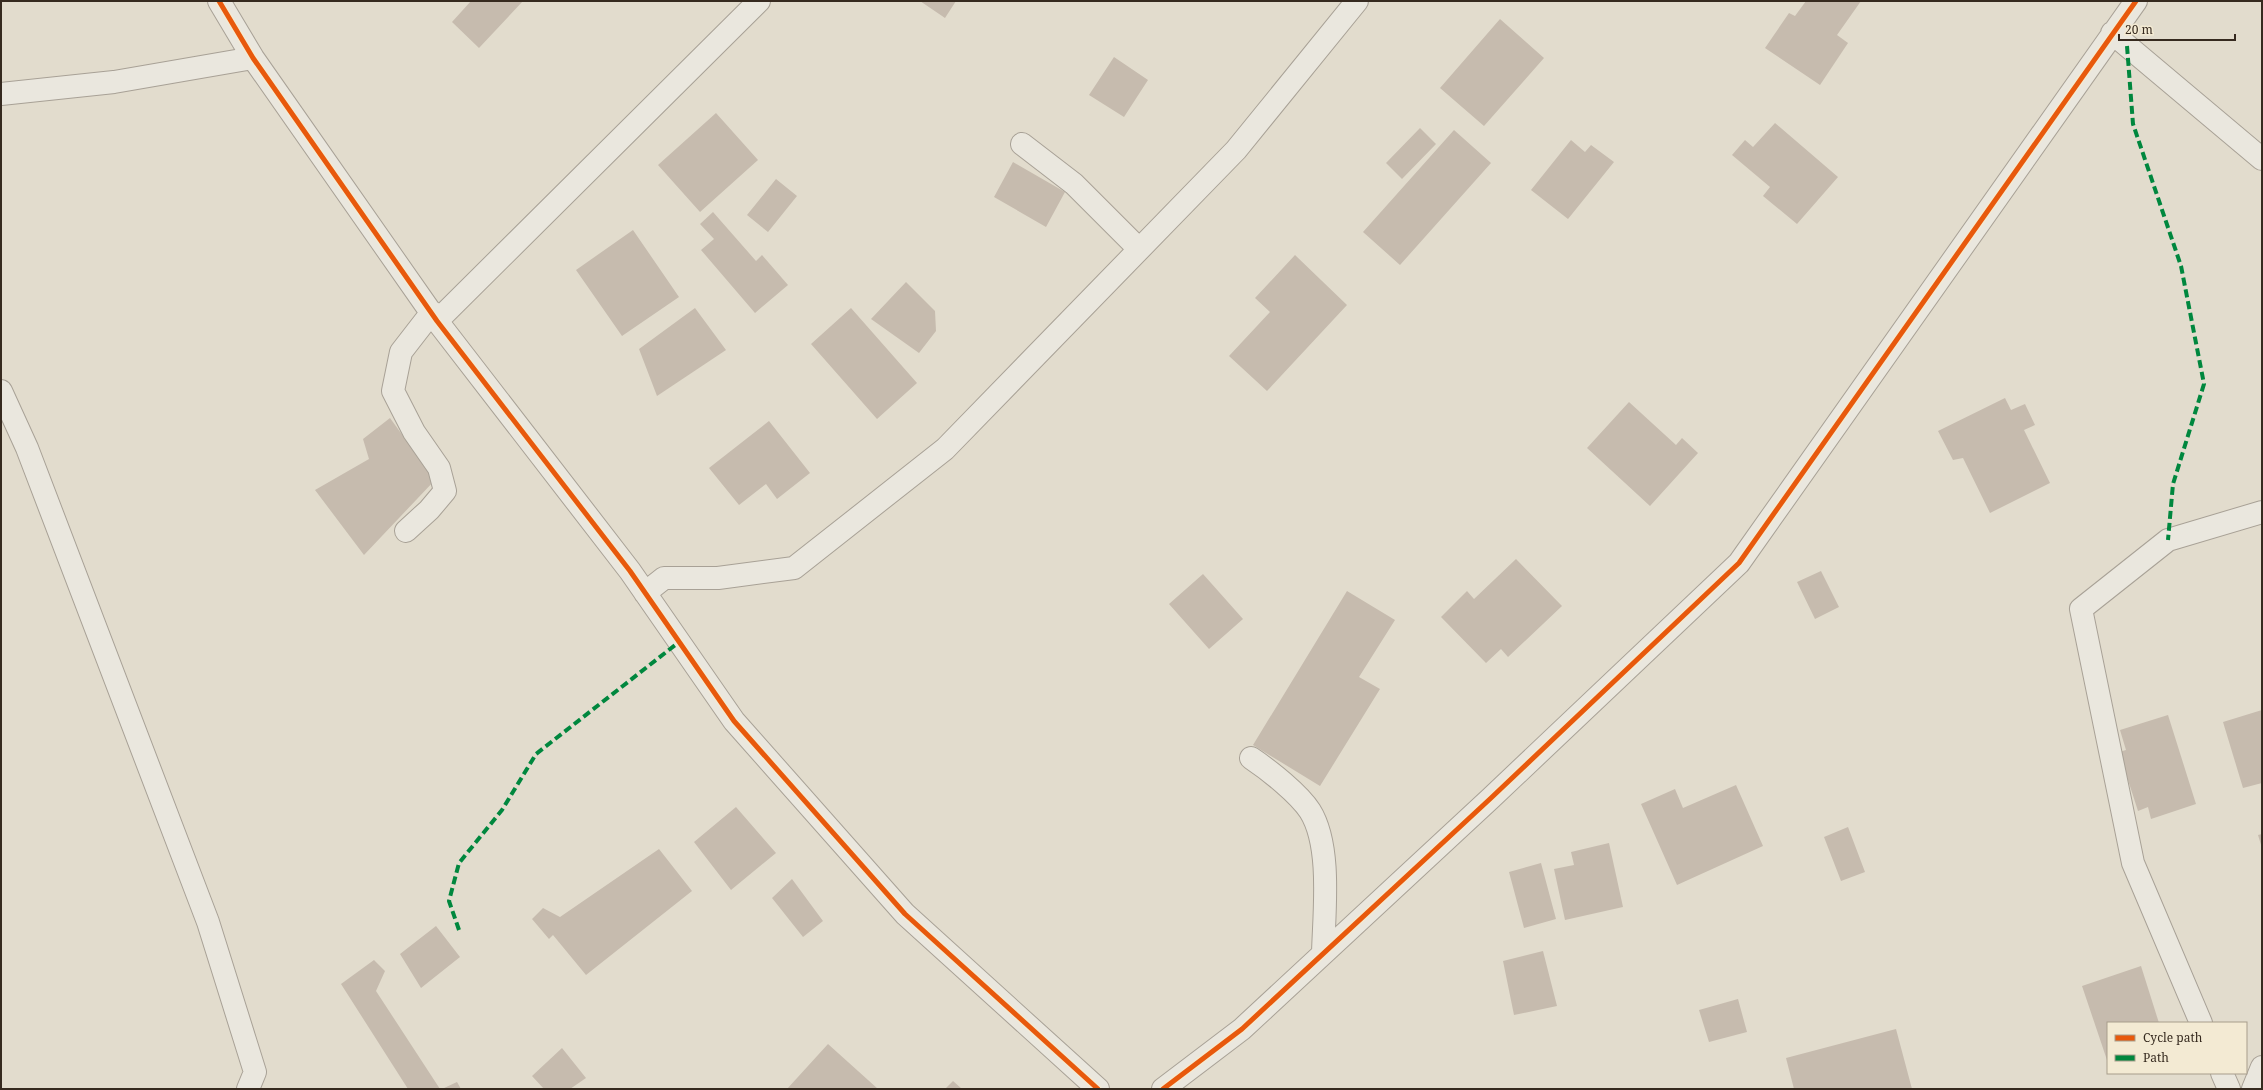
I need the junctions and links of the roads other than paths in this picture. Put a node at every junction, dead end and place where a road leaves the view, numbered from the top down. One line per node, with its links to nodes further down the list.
1 (220, 1): 6 (street)
2 (759, 1): 11 (street)
3 (1358, 1): 10 (street)
4 (2136, 1): 5 (street)
5 (2112, 33): 9 (street); 17 (street)
6 (253, 58): 7 (street); 11 (street)
7 (1, 94)
8 (1022, 144): 10 (street)
9 (2262, 159)
10 (1138, 248): 15 (street)
11 (435, 317): 14 (street); 15 (street)
12 (1, 391): 21 (street)
13 (2262, 512): 18 (street)
14 (406, 531)
15 (645, 592): 22 (street)
16 (1251, 758): 17 (street)
17 (1323, 953): 23 (street)
18 (2201, 1022)
19 (2262, 1067): 25 (street)
20 (2222, 1074): 24 (street)
21 (248, 1089)
22 (1098, 1089)
23 (1163, 1089)
24 (2229, 1089)
25 (2253, 1089)

